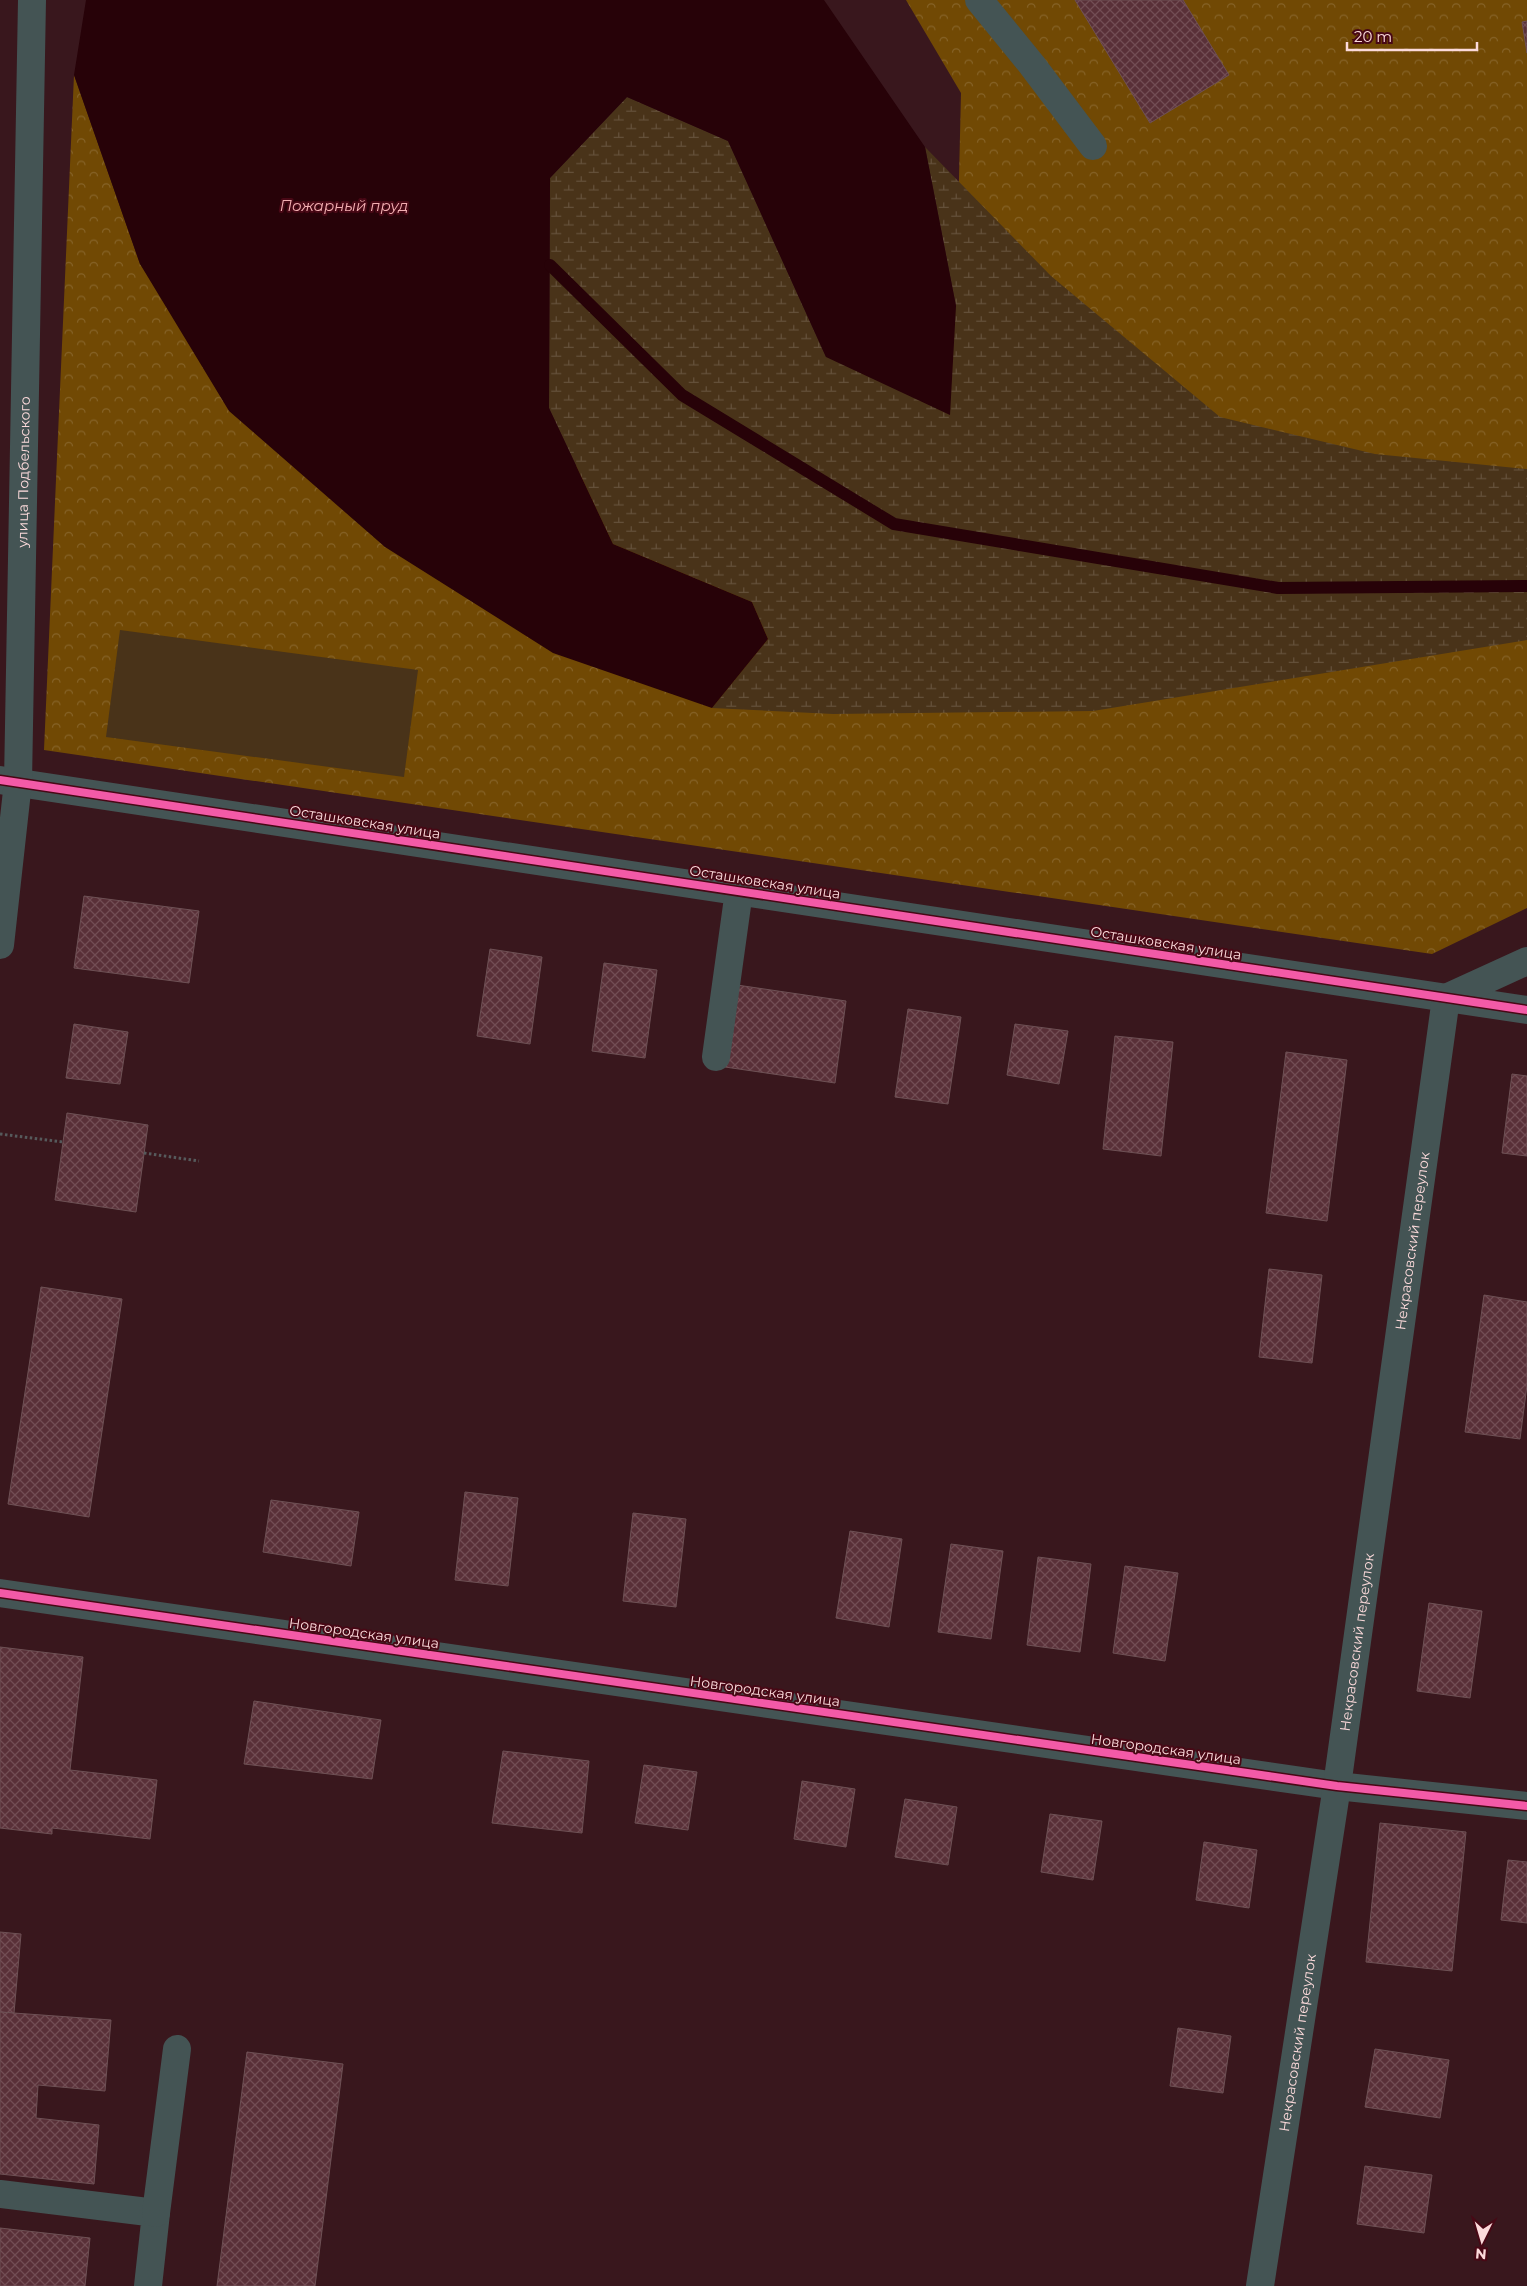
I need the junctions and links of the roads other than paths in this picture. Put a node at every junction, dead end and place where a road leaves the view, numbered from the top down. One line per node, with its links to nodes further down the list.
1 (32, 0): 4 (street, улица Подбельского)
2 (979, 0): 3 (street)
3 (1092, 146)
4 (9, 781): 5 (street, Осташковская улица); 6 (street, улица Подбельского)
5 (739, 891): 8 (street, Осташковская улица); 10 (street)
6 (0, 945)
7 (1527, 961): 8 (street)
8 (1446, 998): 9 (street, Осташковская улица); 12 (street, Некрасовский переулок)
9 (1527, 1010)
10 (716, 1057)
11 (0, 1593): 12 (street, Новгородская улица)
12 (1337, 1786): 13 (street, Новгородская улица); 18 (street, Некрасовский переулок)
13 (1527, 1806)
14 (176, 2049): 16 (street)
15 (0, 2194): 16 (street)
16 (156, 2213): 17 (street)
17 (148, 2286)
18 (1260, 2286)

